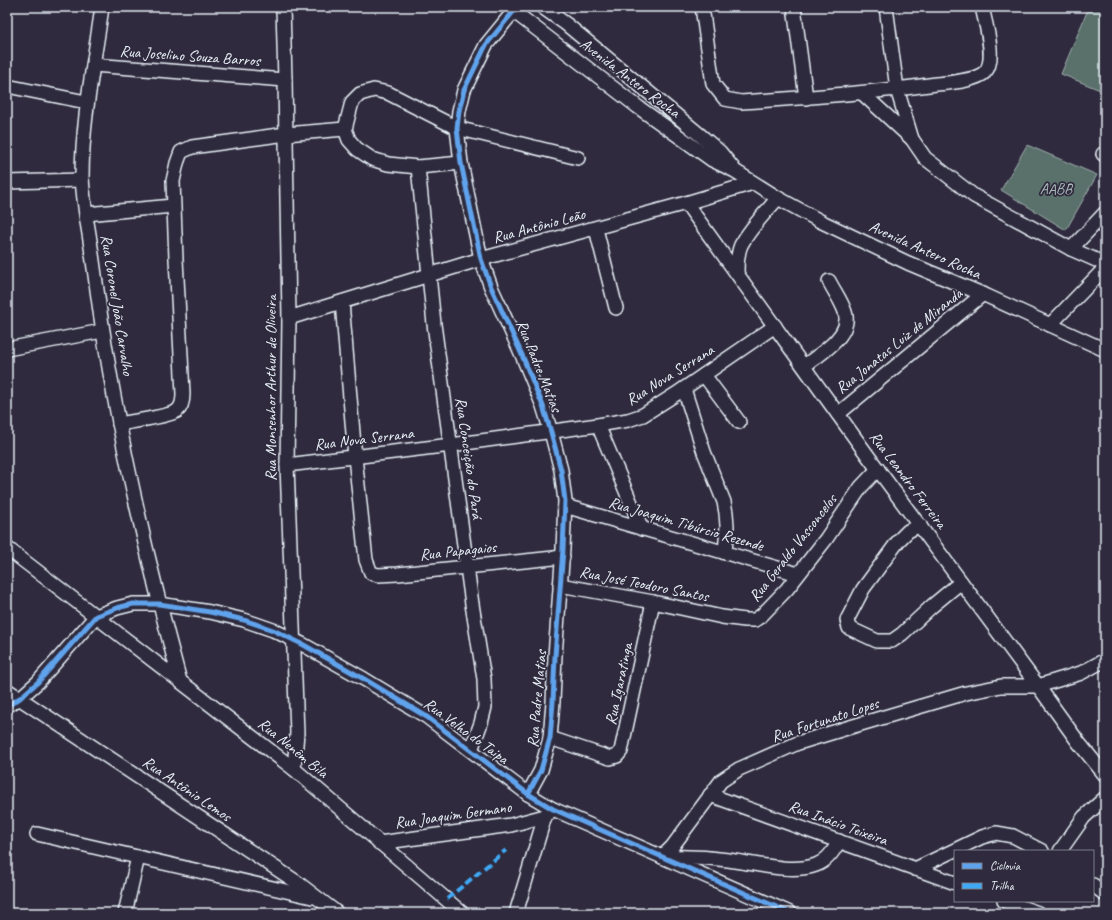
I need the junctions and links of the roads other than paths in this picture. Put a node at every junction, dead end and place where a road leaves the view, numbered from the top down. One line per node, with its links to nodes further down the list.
1 (102, 7): 11 (street, Rua Coronel João Carvalho)
2 (283, 7): 12 (street, Rua Monsenhor Arthur de Oliveira)
3 (542, 7): 9 (street, Avenida Antero Rocha)
4 (702, 7): 16 (street)
5 (794, 7): 16 (street)
6 (886, 7): 14 (street)
7 (982, 7): 14 (street)
8 (513, 9): 10 (street, Avenida Antero Rocha); 18 (street, Rua Padre Matias)
9 (575, 31): 10 (street); 25 (street, Avenida Antero Rocha)
10 (561, 47): 25 (street, Avenida Antero Rocha)
11 (93, 65): 12 (street, Rua Joselino Souza Barros); 17 (street, Rua Coronel João Carvalho)
12 (285, 80): 20 (street, Rua Monsenhor Arthur de Oliveira)
13 (7, 86): 17 (street)
14 (897, 89): 15 (street); 21 (street)
15 (862, 93): 16 (street); 21 (street)
16 (806, 98)
17 (86, 102): 26 (street, Rua Coronel João Carvalho)
18 (457, 128): 19 (street); 22 (street); 23 (street, Rua Padre Matias)
19 (345, 129): 20 (street); 24 (street)
20 (286, 134): 31 (street); 45 (street, Rua Monsenhor Arthur de Oliveira)
21 (912, 139): 35 (street)
22 (578, 158)
23 (461, 163): 24 (street); 36 (street, Rua Padre Matias)
24 (418, 167): 40 (street, Rua Conceição do Pará)
25 (735, 171): 28 (street, Avenida Antero Rocha)
26 (82, 180): 27 (street); 33 (street, Rua Coronel João Carvalho)
27 (7, 182)
28 (753, 183): 29 (street, Avenida Antero Rocha); 30 (street, Rua Antônio Leão)
29 (778, 198): 39 (street); 42 (street, Avenida Antero Rocha)
30 (686, 203): 34 (street, Rua Antônio Leão); 39 (street, Rua Leandro Ferreira)
31 (173, 206): 33 (street); 56 (street)
32 (1105, 213): 35 (street)
33 (86, 214): 48 (street, Rua Coronel João Carvalho)
34 (596, 229): 36 (street, Rua Antônio Leão); 44 (street)
35 (1071, 249): 37 (street)
36 (480, 260): 40 (street, Rua Antônio Leão); 58 (street, Rua Padre Matias)
37 (1105, 264)
38 (1105, 269): 46 (street)
39 (737, 273): 47 (street, Rua Leandro Ferreira)
40 (429, 276): 43 (street, Rua Antônio Leão); 59 (street, Rua Conceição do Pará)
41 (829, 281): 51 (street)
42 (983, 294): 46 (street, Avenida Antero Rocha); 54 (street, Rua Jonatas Luiz de Miranda)
43 (342, 302): 45 (street, Rua Antônio Leão); 60 (street)
44 (616, 308)
45 (289, 318): 61 (street, Rua Monsenhor Arthur de Oliveira)
46 (1050, 325): 50 (street, Avenida Antero Rocha)
47 (775, 326): 51 (street, Rua Leandro Ferreira); 52 (street, Rua Nova Serrana)
48 (102, 330): 49 (street); 56 (street, Rua Coronel João Carvalho)
49 (7, 349)
50 (1105, 350)
51 (804, 366): 54 (street, Rua Leandro Ferreira)
52 (704, 375): 53 (street, Rua Nova Serrana); 55 (street)
53 (684, 389): 57 (street, Rua Nova Serrana); 67 (street)
54 (838, 414): 62 (street, Rua Leandro Ferreira)
55 (739, 422)
56 (119, 424): 74 (street, Rua Coronel João Carvalho)
57 (598, 426): 58 (street, Rua Nova Serrana); 65 (street)
58 (551, 432): 59 (street, Rua Nova Serrana); 63 (street, Rua Padre Matias)
59 (451, 445): 60 (street, Rua Nova Serrana); 69 (street, Rua Conceição do Pará)
60 (355, 457): 61 (street, Rua Nova Serrana); 69 (street, Rua Papagaios)
61 (287, 465): 77 (street, Rua Monsenhor Arthur de Oliveira)
62 (878, 469): 64 (street, Rua Leandro Ferreira); 70 (street, Rua Geraldo Vasconcelos)
63 (565, 506): 65 (street, Rua Joaquim Tibúrcio Rezende); 68 (street, Rua Padre Matias)
64 (920, 525): 71 (street, Rua Leandro Ferreira); 71 (street)
65 (642, 529): 67 (street, Rua Joaquim Tibúrcio Rezende)
66 (7, 548): 75 (street, Rua Nenêm Bila)
67 (725, 553): 70 (street, Rua Joaquim Tibúrcio Rezende)
68 (563, 557): 69 (street, Rua Papagaios); 72 (street, Rua Padre Matias)
69 (467, 567): 84 (street, Rua Conceição do Pará)
70 (798, 574): 76 (street, Rua Geraldo Vasconcelos)
71 (961, 582): 80 (street, Rua Leandro Ferreira)
72 (560, 585): 73 (street, Rua José Teodoro Santos); 83 (street, Rua Padre Matias)
73 (653, 602): 76 (street, Rua José Teodoro Santos); 83 (street, Rua Igaratinga)
74 (159, 604): 75 (street, Rua Velho do Taipa); 77 (street, Rua Velho do Taipa); 79 (street, Rua Coronel João Carvalho)
75 (96, 616): 79 (street, Rua Nenêm Bila); 81 (street)
76 (722, 617)
77 (293, 640): 84 (street, Rua Velho do Taipa); 85 (street, Rua Monsenhor Arthur de Oliveira)
78 (1105, 660): 80 (street, Rua Fortunato Lopes)
79 (180, 681): 85 (street, Rua Nenêm Bila)
80 (1038, 686): 86 (street, Rua Leandro Ferreira); 88 (street, Rua Fortunato Lopes)
81 (15, 695): 82 (street); 100 (street, Rua Antônio Lemos)
82 (7, 706)
83 (550, 738): 87 (street, Rua Padre Matias)
84 (471, 750): 87 (street, Rua Velho do Taipa)
85 (294, 769): 93 (street, Rua Nenêm Bila)
86 (1105, 775)
87 (528, 794): 90 (street, Rua Velho do Taipa)
88 (710, 795): 92 (street, Rua Inácio Teixeira); 99 (street, Rua Fortunato Lopes)
89 (1105, 798): 96 (street)
90 (549, 812): 93 (street, Rua Joaquim Germano); 99 (street, Rua Velho do Taipa); 113 (street)
91 (37, 834): 98 (street)
92 (839, 841): 99 (street); 101 (street, Rua Inácio Teixeira)
93 (379, 843): 107 (street, Rua Nenêm Bila)
94 (955, 850): 95 (street)
95 (1040, 850)
96 (1061, 850)
97 (954, 851): 101 (street)
98 (138, 857): 103 (street); 109 (street)
99 (662, 857): 114 (street, Rua Velho do Taipa)
100 (268, 863): 103 (street); 106 (street, Rua Antônio Lemos)
101 (916, 869): 102 (street, Rua Inácio Teixeira)
102 (954, 883)
103 (260, 885): 106 (street)
104 (1094, 886): 105 (street)
105 (1105, 894)
106 (317, 898): 110 (street, Rua Antônio Lemos)
107 (447, 899): 111 (street); 112 (street, Rua Nenêm Bila)
108 (1007, 902): 115 (street)
109 (124, 913)
110 (337, 913)
111 (450, 913)
112 (462, 913)
113 (516, 913)
114 (790, 913)
115 (1038, 913)

